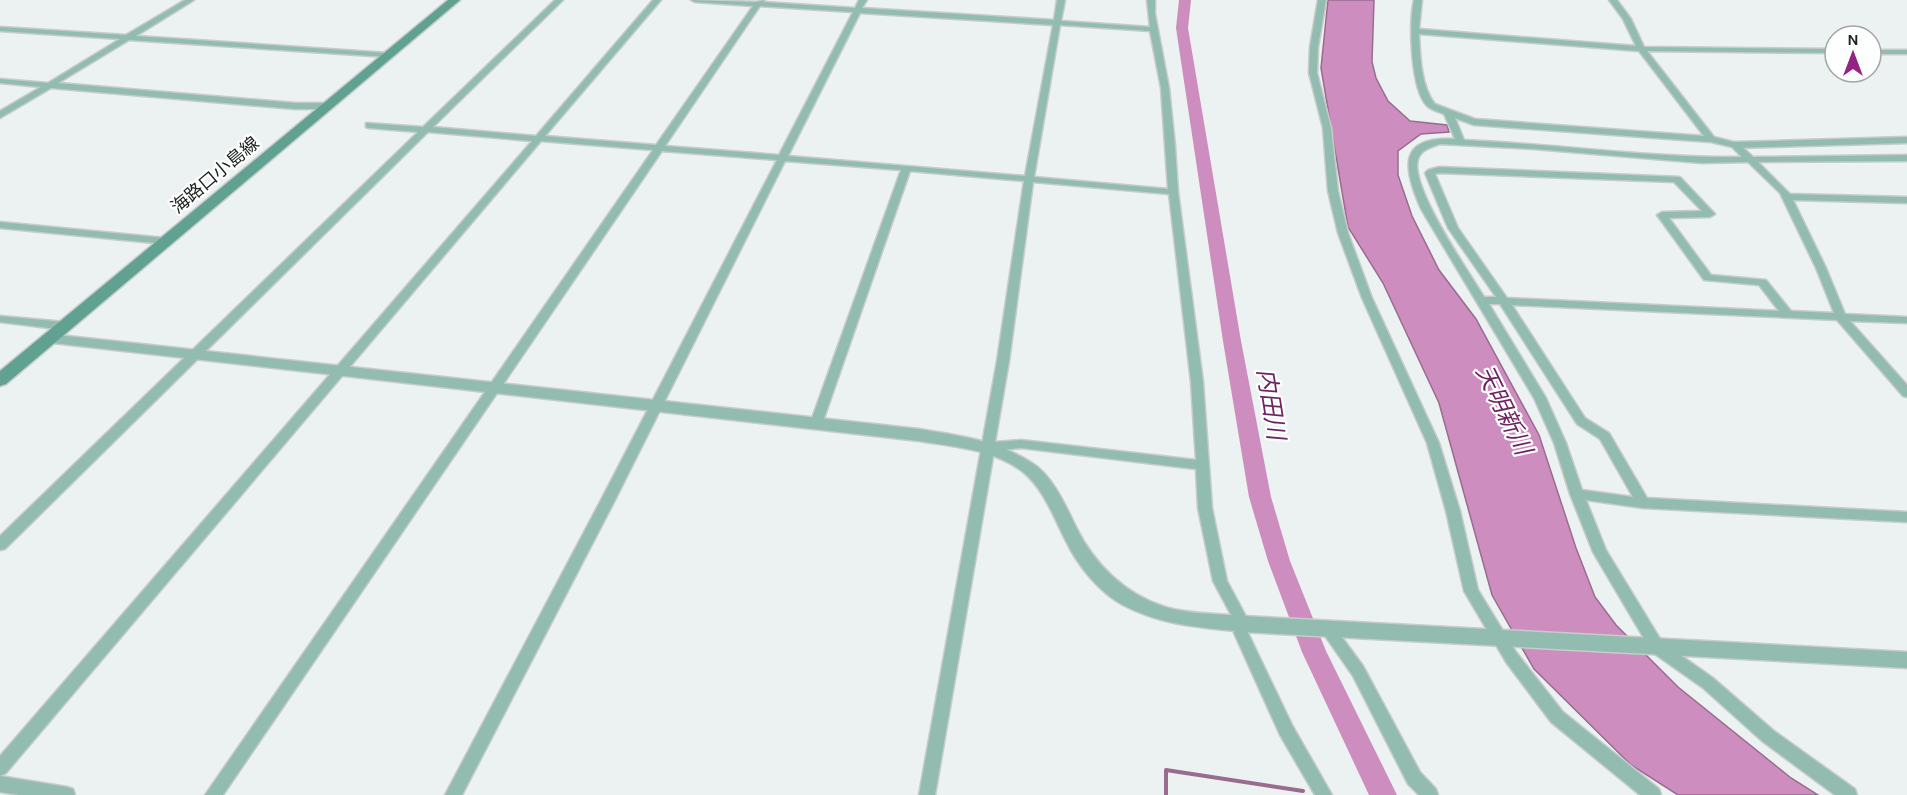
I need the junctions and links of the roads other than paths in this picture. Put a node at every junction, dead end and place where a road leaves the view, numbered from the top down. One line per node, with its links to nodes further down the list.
1 (190, 0): 18 (street)
2 (455, 0): 23 (main road, 海路口小島線)
3 (559, 0): 30 (street)
4 (657, 0): 31 (street)
5 (694, 0): 12 (street)
6 (863, 0): 13 (street)
7 (1061, 0): 14 (street)
8 (1151, 0): 16 (street)
9 (1322, 0): 70 (street)
10 (1418, 0): 17 (street)
11 (1613, 0): 19 (street)
12 (760, 2): 13 (street); 36 (street)
13 (858, 11): 14 (street); 38 (street)
14 (1057, 23): 16 (street); 41 (street)
15 (0, 29): 18 (street)
16 (1153, 29): 42 (street)
17 (1414, 31): 19 (street); 28 (street)
18 (128, 38): 23 (street); 25 (street)
19 (1641, 49): 20 (street); 32 (street)
20 (1823, 51)
21 (1883, 52): 22 (street)
22 (1907, 52)
23 (388, 55): 26 (main road, 海路口小島線)
24 (0, 81): 25 (street)
25 (49, 85): 26 (street); 27 (street)
26 (327, 106): 46 (main road, 海路口小島線)
27 (0, 115)
28 (1449, 115): 32 (street); 34 (street)
29 (369, 125): 30 (street)
30 (424, 130): 31 (street); 55 (street)
31 (540, 139): 36 (street); 56 (street)
32 (1711, 139): 35 (street)
33 (1907, 140): 35 (street)
34 (1460, 141): 39 (street); 47 (street)
35 (1735, 145): 39 (street)
36 (658, 148): 38 (street); 58 (street)
37 (1907, 158): 39 (street)
38 (782, 159): 40 (street); 60 (street)
39 (1751, 159): 43 (street)
40 (906, 168): 41 (street); 61 (street)
41 (1029, 180): 42 (street); 62 (street)
42 (1173, 192): 63 (street)
43 (1787, 197): 44 (street); 50 (street)
44 (1907, 200)
45 (0, 225): 46 (street)
46 (165, 241): 53 (main road, 海路口小島線)
47 (1480, 300): 48 (street); 64 (street)
48 (1505, 303): 49 (street); 49 (street); 65 (street)
49 (1788, 315): 50 (street)
50 (1841, 318): 52 (street); 59 (street)
51 (0, 320): 53 (street)
52 (1907, 320)
53 (65, 326): 54 (main road, 海路口小島線)
54 (49, 339): 55 (street); 57 (main road, 海路口小島線)
55 (192, 355): 56 (street); 67 (street)
56 (341, 372): 58 (street); 73 (street)
57 (0, 380)
58 (493, 389): 60 (street); 76 (street)
59 (1907, 393)
60 (654, 406): 61 (street); 77 (street)
61 (816, 424): 62 (street)
62 (988, 447): 63 (street); 68 (street); 78 (street)
63 (1202, 465): 68 (street)
64 (1577, 494): 65 (street); 71 (street)
65 (1643, 503): 66 (street)
66 (1907, 517)
67 (0, 545)
68 (1243, 624): 69 (street); 79 (street)
69 (1328, 629): 70 (street); 80 (street)
70 (1499, 639): 71 (street); 81 (street)
71 (1657, 647): 72 (street); 82 (street)
72 (1907, 660)
73 (0, 768)
74 (0, 784): 75 (street)
75 (67, 795)
76 (213, 795)
77 (453, 795)
78 (927, 795)
79 (1324, 795)
80 (1430, 795)
81 (1653, 795)
82 (1849, 795)

